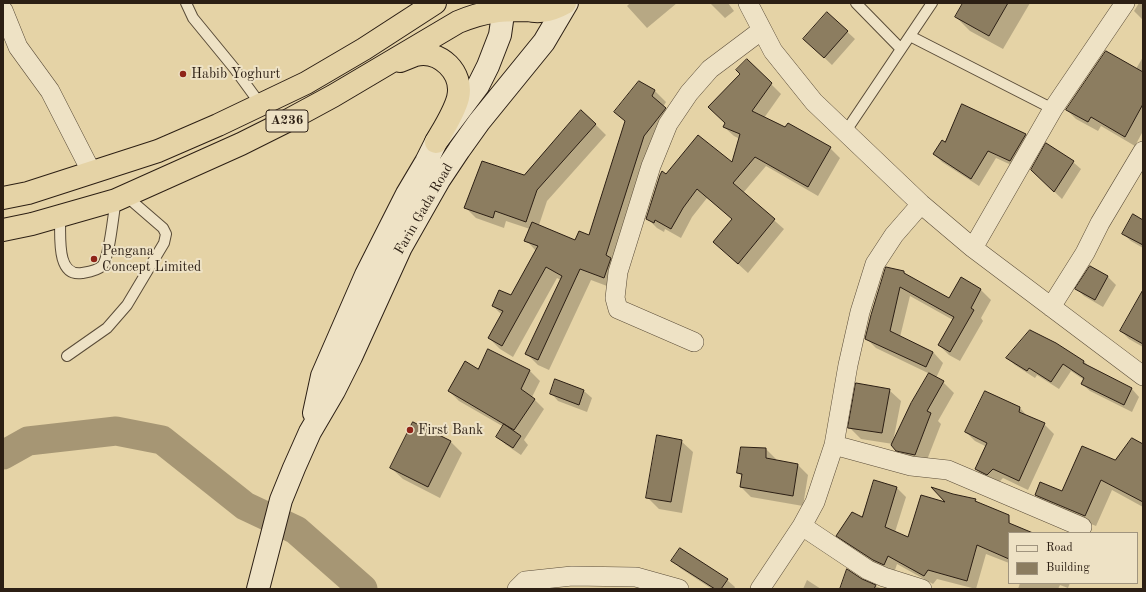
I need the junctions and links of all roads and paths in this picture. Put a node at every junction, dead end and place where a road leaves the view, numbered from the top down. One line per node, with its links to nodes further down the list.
1 (186, 3): 14 (lane)
2 (435, 3): 14 (highway, A236)
3 (566, 3): 8 (highway, A236); 30 (main road, Farin Gada Road)
4 (748, 3): 10 (street)
5 (856, 3): 12 (lane)
6 (932, 3): 11 (lane)
7 (1125, 3): 15 (street)
8 (513, 7): 13 (highway, A236); 17 (main road, Farin Gada Road)
9 (3, 10): 19 (street)
10 (762, 30): 16 (street); 27 (street)
11 (910, 36): 12 (lane); 15 (lane)
12 (901, 49): 16 (lane)
13 (381, 69): 17 (highway, A236); 21 (highway, A236)
14 (261, 105): 19 (highway, A236)
15 (1053, 109): 25 (street)
16 (846, 131): 22 (street)
17 (436, 142): 30 (main road, Farin Gada Road)
18 (1143, 151): 26 (street)
19 (92, 173): 20 (highway, A236)
20 (3, 198)
21 (121, 198): 23 (highway, A236); 23 (lane); 28 (lane)
22 (921, 204): 25 (street); 31 (street)
23 (60, 216): 24 (highway, A236)
24 (3, 230)
25 (973, 248): 26 (street)
26 (1051, 307): 29 (street)
27 (694, 342)
28 (67, 356)
29 (1143, 376)
30 (310, 432): 34 (main road, Farin Gada Road)
31 (834, 445): 32 (street); 33 (street)
32 (802, 526): 37 (street); 38 (street)
33 (1082, 527)
34 (258, 589)
35 (517, 589): 36 (street)
36 (679, 589)
37 (760, 589)
38 (922, 589)

